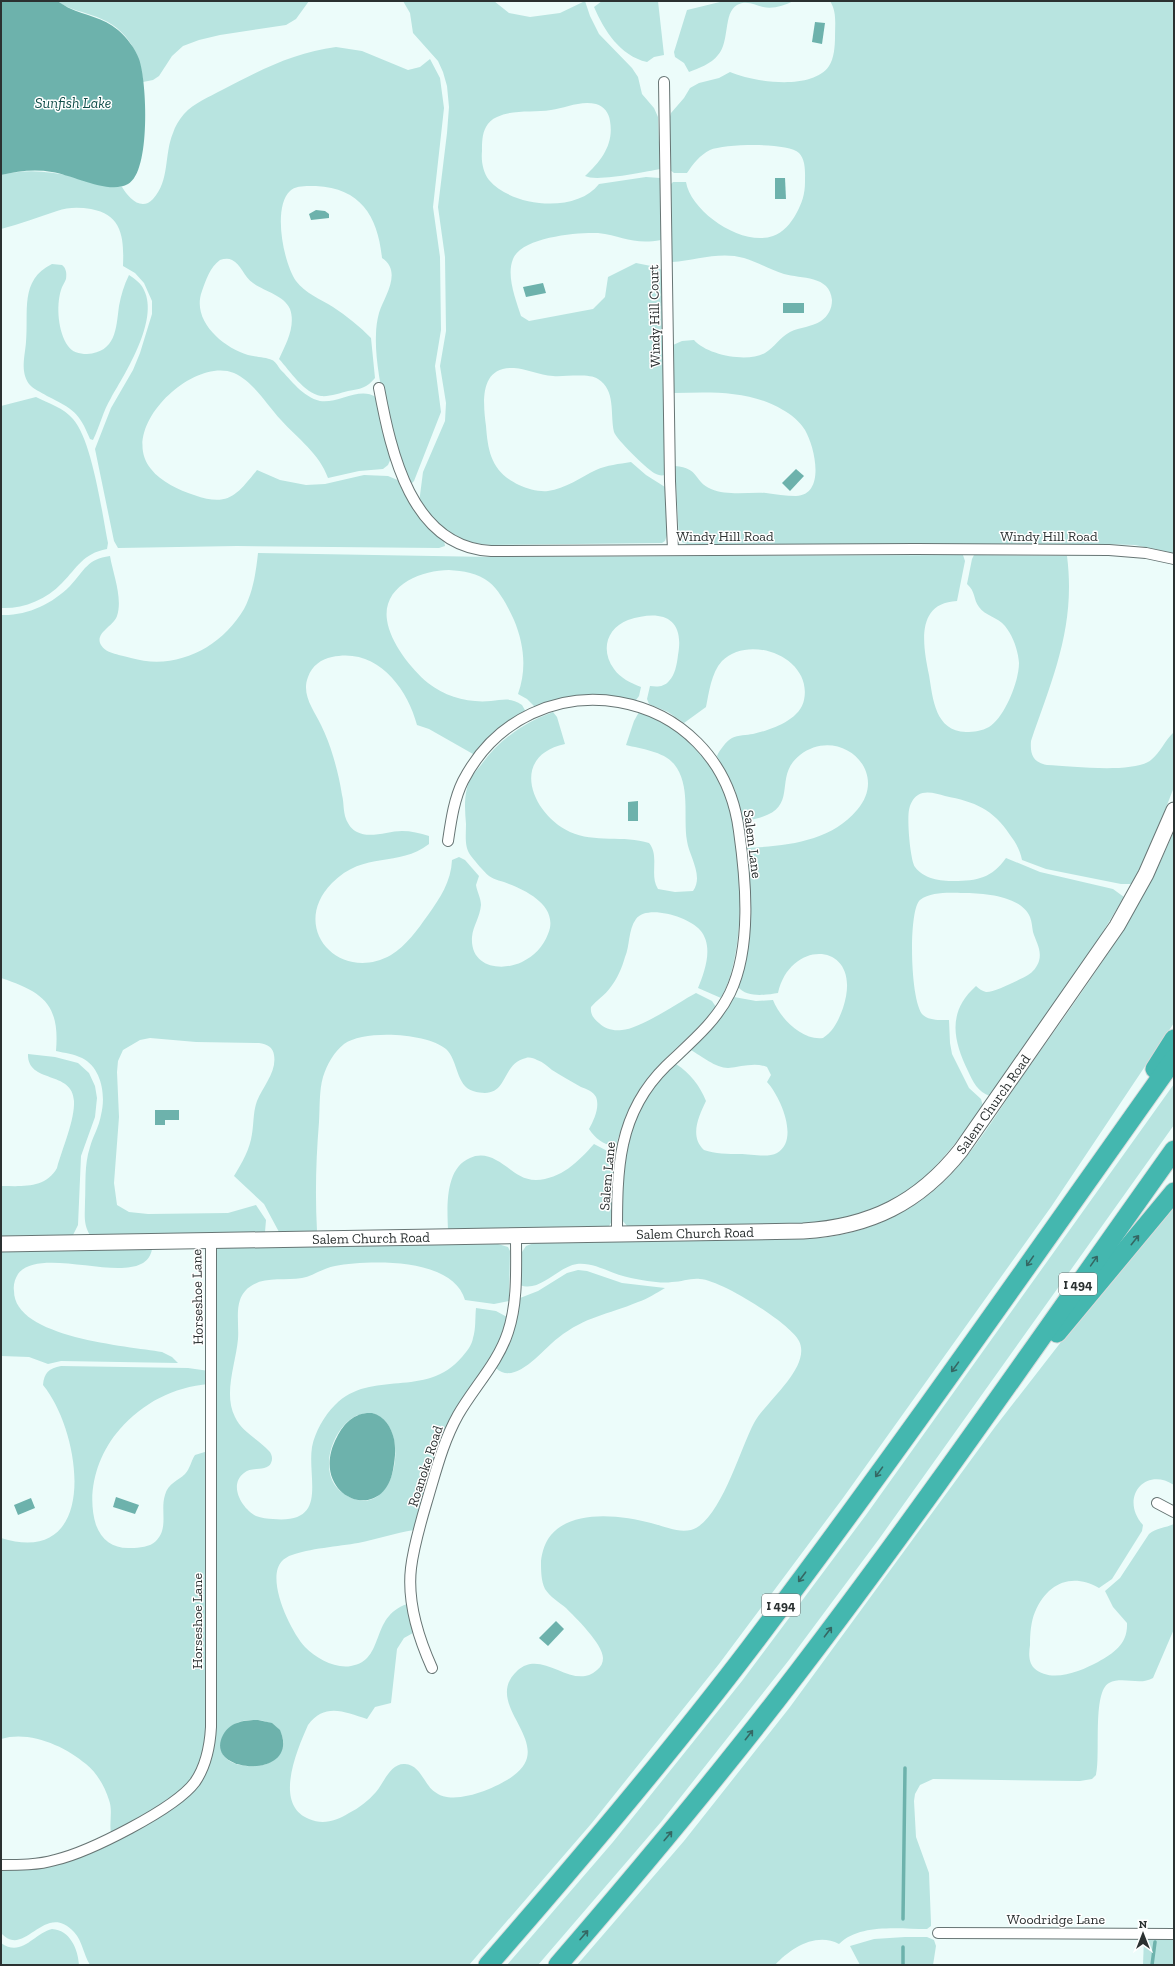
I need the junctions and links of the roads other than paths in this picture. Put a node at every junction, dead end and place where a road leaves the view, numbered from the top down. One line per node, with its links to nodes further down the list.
1 (664, 82): 3 (street, Windy Hill Court)
2 (379, 388): 3 (street, Windy Hill Road)
3 (673, 550): 4 (street, Windy Hill Road)
4 (1174, 559)
5 (1174, 810): 12 (street, Salem Church Road)
6 (448, 841): 12 (street, Salem Lane)
7 (1174, 1038): 11 (highway)
8 (1174, 1059): 11 (highway, I 494)
9 (1174, 1150): 16 (highway, I 494, one-way to 9)
10 (1174, 1192): 16 (highway, one-way to 10)
11 (1053, 1229): 23 (highway, I 494, one-way to 23)
12 (617, 1234): 13 (street, Salem Church Road)
13 (516, 1236): 14 (street, Salem Church Road); 19 (street, Roanoke Road)
14 (211, 1240): 15 (street, Salem Church Road); 20 (street, Horseshoe Lane)
15 (1, 1244)
16 (982, 1419): 24 (highway, I 494, one-way to 16)
17 (1157, 1503): 18 (street)
18 (1174, 1512)
19 (432, 1668)
20 (1, 1865)
21 (938, 1933): 22 (street, Woodridge Lane)
22 (1174, 1934)
23 (488, 1965)
24 (558, 1965)

